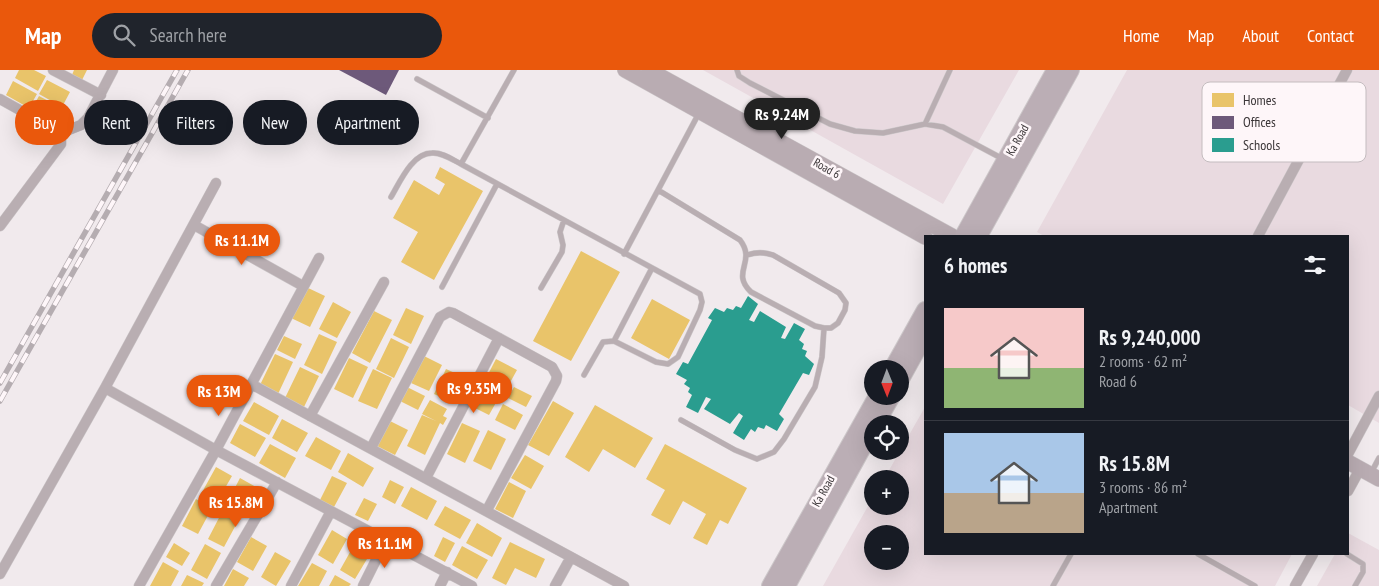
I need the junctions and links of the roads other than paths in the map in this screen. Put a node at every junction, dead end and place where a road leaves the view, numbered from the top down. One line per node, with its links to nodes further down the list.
1 (53, 70): 13 (street)
2 (114, 70): 13 (street)
3 (514, 70): 17 (lane)
4 (625, 70): 15 (street, Road 6)
5 (648, 70): 15 (street, Road 6)
6 (737, 70): 18 (lane)
7 (950, 70): 18 (lane)
8 (1055, 70): 21 (main road, Ka Road)
9 (1071, 70): 33 (main road, Ka Road)
10 (1347, 70): 12 (street)
11 (417, 79): 17 (lane)
12 (1341, 82)
13 (101, 95): 19 (street)
14 (0, 99): 16 (street)
15 (702, 106): 26 (lane); 31 (street, Road 6); 35 (street, Road 6)
16 (15, 107)
17 (488, 118): 23 (lane)
18 (924, 124): 21 (lane)
19 (74, 128)
20 (60, 145): 30 (street)
21 (1005, 160): 32 (main road, Ka Road)
22 (1298, 162): 34 (street)
23 (461, 164): 25 (lane); 27 (lane)
24 (216, 183): 29 (street)
25 (497, 184): 28 (lane); 42 (lane)
26 (658, 190): 36 (lane); 37 (lane)
27 (391, 197)
28 (564, 220): 36 (lane); 43 (lane)
29 (194, 225): 41 (street); 53 (street)
30 (0, 226)
31 (950, 235)
32 (964, 235)
33 (980, 235)
34 (1259, 235)
35 (924, 236)
36 (624, 254): 39 (lane)
37 (747, 255): 45 (lane); 45 (lane)
38 (318, 258): 41 (street)
39 (652, 268): 48 (lane); 48 (lane)
40 (384, 282): 56 (street)
41 (304, 286): 52 (street)
42 (442, 287)
43 (541, 288)
44 (924, 312): 49 (main road)
45 (824, 328): 57 (lane)
46 (499, 338): 59 (street); 64 (street); 67 (street)
47 (924, 338): 50 (main road)
48 (614, 341): 51 (lane)
49 (897, 360)
50 (909, 365)
51 (584, 375)
52 (251, 384): 56 (street); 60 (street)
53 (105, 388): 60 (street); 76 (street)
54 (1379, 396): 61 (street)
55 (871, 405): 85 (main road, Ka Road)
56 (310, 416): 59 (street)
57 (681, 420)
58 (864, 446): 86 (main road, Ka Road)
59 (371, 448): 64 (street)
60 (216, 450): 65 (street); 77 (street)
61 (1349, 452)
62 (1379, 458): 63 (lane)
63 (1364, 471): 66 (street)
64 (426, 478): 67 (street)
65 (277, 482): 68 (street); 78 (street)
66 (1349, 490)
67 (487, 510): 74 (street)
68 (332, 511): 69 (street); 79 (street)
69 (386, 540): 75 (street); 80 (street)
70 (1070, 555): 87 (lane)
71 (1200, 555): 88 (lane)
72 (1312, 555): 89 (street)
73 (1349, 555): 90 (lane)
74 (571, 557): 83 (street); 84 (street)
75 (447, 572): 81 (street); 82 (street)
76 (0, 574)
77 (139, 586)
78 (216, 586)
79 (291, 586)
80 (362, 586)
81 (440, 586)
82 (472, 586)
83 (555, 586)
84 (624, 586)
85 (770, 586)
86 (787, 586)
87 (1053, 586)
88 (1255, 586)
89 (1295, 586)
90 (1355, 586)

